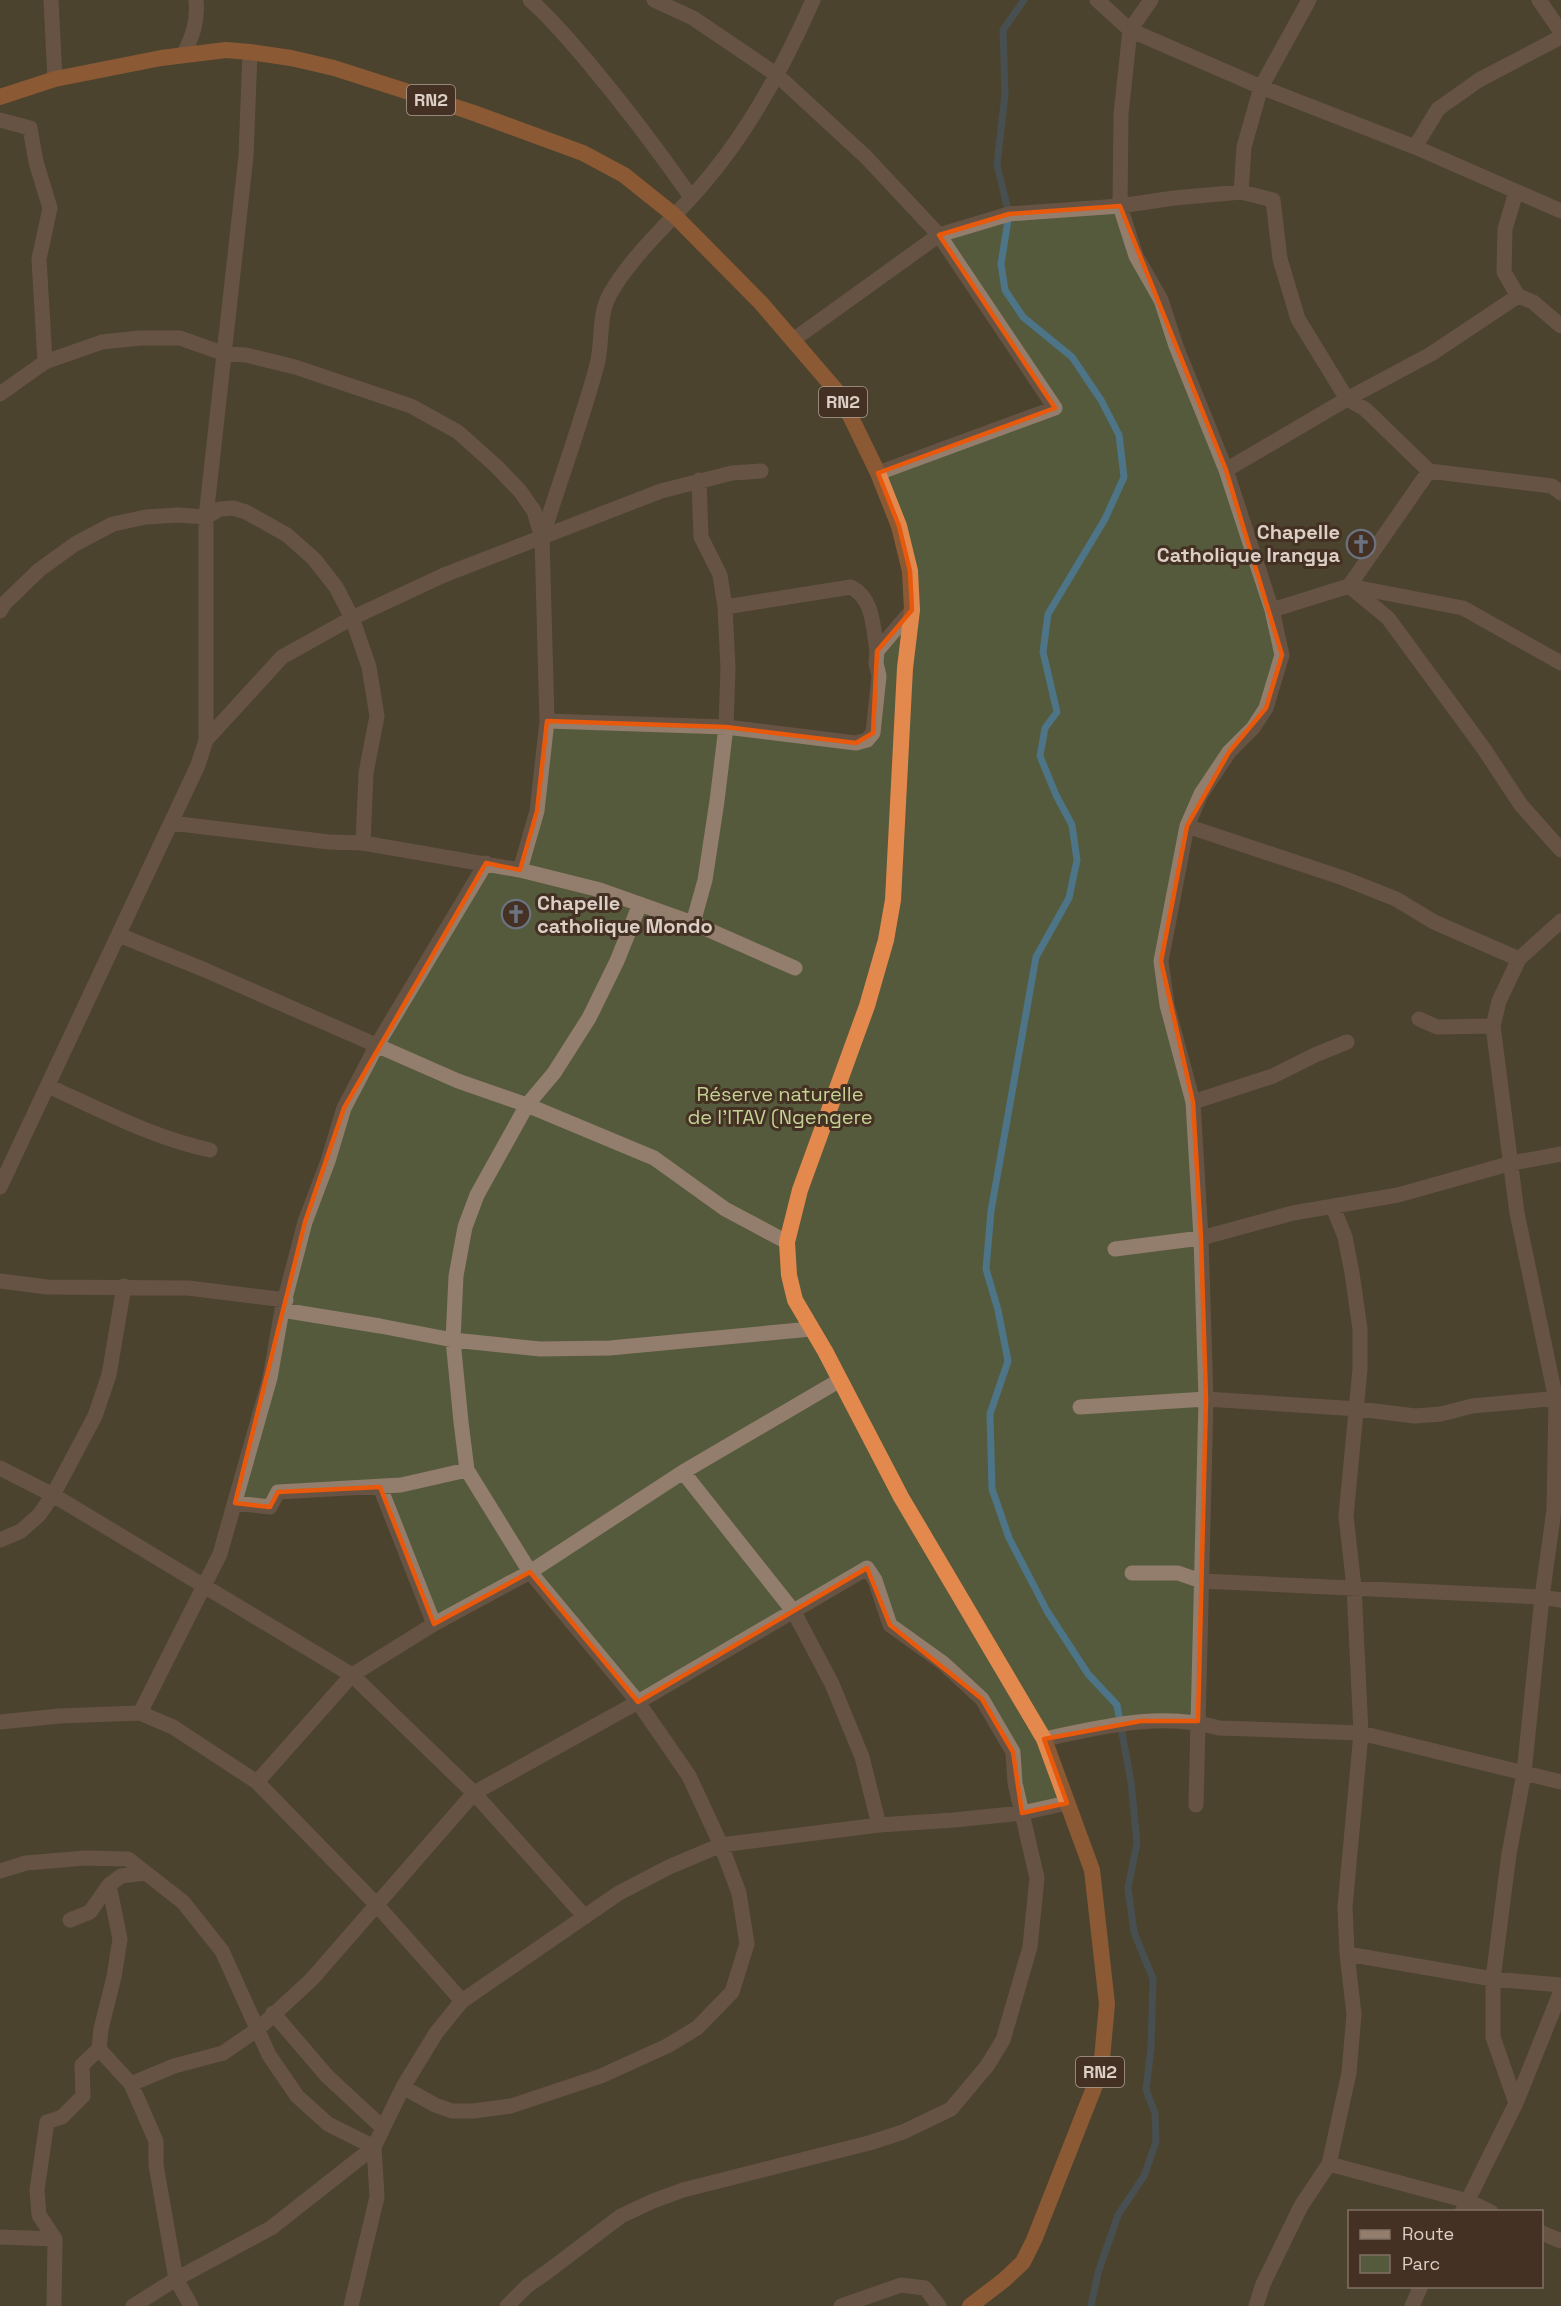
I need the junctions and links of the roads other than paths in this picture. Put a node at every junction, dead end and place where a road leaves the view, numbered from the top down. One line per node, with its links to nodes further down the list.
1 (51, 0): 16 (street)
2 (196, 0): 14 (street)
3 (530, 0): 23 (street)
4 (654, 0): 15 (street)
5 (813, 0): 15 (street)
6 (1097, 0): 10 (street)
7 (1152, 0): 10 (street)
8 (1309, 0): 17 (street)
9 (1539, 0): 11 (street)
10 (1130, 30): 17 (street); 24 (street)
11 (1561, 32)
12 (1561, 37): 20 (street)
13 (250, 51): 14 (highway, RN2); 26 (highway, RN2); 31 (street)
14 (183, 55): 16 (highway, RN2)
15 (777, 75): 23 (street); 27 (street)
16 (55, 78): 18 (highway, RN2)
17 (1261, 87): 20 (street); 21 (street)
18 (0, 97)
19 (0, 120): 32 (street)
20 (1415, 147): 22 (street)
21 (1241, 192): 24 (street); 34 (street)
22 (1516, 192): 25 (street); 28 (street)
23 (691, 197): 26 (street)
24 (1120, 206): 27 (street); 35 (street)
25 (1561, 211)
26 (674, 215): 30 (highway, RN2); 42 (street)
27 (939, 235): 30 (street); 38 (street)
28 (1518, 296): 29 (street); 34 (street)
29 (1561, 326)
30 (793, 340): 38 (highway, RN2)
31 (225, 354): 32 (street); 41 (street); 42 (street)
32 (45, 362): 33 (street)
33 (0, 394)
34 (1347, 399): 35 (street); 37 (street)
35 (1226, 470): 46 (street)
36 (761, 471): 39 (street)
37 (1429, 471): 40 (street); 43 (street)
38 (878, 473): 45 (highway, RN2)
39 (699, 480): 42 (street); 44 (street)
40 (1561, 493)
41 (206, 517): 47 (street); 48 (street); 53 (street)
42 (542, 538): 48 (street); 51 (street)
43 (1349, 585): 46 (street); 50 (street); 57 (street)
44 (725, 607): 49 (street); 52 (street)
45 (912, 610): 49 (street); 79 (highway, RN2)
46 (1272, 610): 55 (street)
47 (0, 611)
48 (352, 618): 53 (street); 56 (street)
49 (877, 651): 52 (street)
50 (1561, 663)
51 (547, 721): 52 (street); 59 (street)
52 (726, 727): 62 (street)
53 (206, 740): 54 (street)
54 (171, 823): 56 (street); 63 (street)
55 (1187, 826): 64 (street); 71 (street)
56 (363, 843): 58 (street)
57 (1561, 850)
58 (486, 864): 59 (street); 69 (street)
59 (520, 870): 60 (street)
60 (640, 904): 62 (street); 72 (street)
61 (1561, 921): 64 (street)
62 (693, 923): 65 (street)
63 (119, 935): 69 (street); 70 (street)
64 (1519, 959): 67 (street)
65 (795, 968)
66 (1419, 1019): 67 (street)
67 (1493, 1026): 75 (street)
68 (1347, 1042): 71 (street)
69 (377, 1045): 72 (street); 83 (street)
70 (48, 1086): 73 (street); 76 (street)
71 (1193, 1102): 78 (street)
72 (527, 1105): 79 (street); 85 (street)
73 (210, 1150)
74 (1561, 1154): 75 (street)
75 (1512, 1163): 77 (street); 88 (street)
76 (0, 1187)
77 (1332, 1207): 78 (street); 90 (street)
78 (1201, 1238): 80 (street); 87 (street)
79 (787, 1242): 84 (highway, RN2)
80 (1115, 1249)
81 (0, 1281): 82 (street)
82 (124, 1287): 83 (street); 95 (street)
83 (284, 1305): 85 (street); 96 (street)
84 (811, 1329): 85 (street); 86 (highway, RN2)
85 (453, 1340): 92 (street)
86 (840, 1380): 93 (street); 113 (highway, RN2)
87 (1206, 1399): 89 (street); 90 (street); 100 (street)
88 (1558, 1399): 90 (street); 103 (street)
89 (1080, 1407)
90 (1358, 1409): 102 (street)
91 (0, 1468): 95 (street)
92 (467, 1470): 94 (street); 98 (street)
93 (683, 1472): 98 (street); 105 (street)
94 (380, 1487): 96 (street); 106 (street)
95 (53, 1495): 97 (street); 101 (street)
96 (236, 1503): 101 (street)
97 (0, 1540)
98 (530, 1572): 106 (street); 108 (street)
99 (1132, 1573): 100 (street)
100 (1201, 1581): 102 (street); 110 (street)
101 (205, 1585): 107 (street); 109 (street)
102 (1354, 1587): 103 (street); 112 (street)
103 (1542, 1597): 104 (street); 114 (street)
104 (1561, 1600)
105 (794, 1612): 108 (street); 120 (street); 121 (street)
106 (434, 1624): 107 (street)
107 (352, 1675): 115 (street); 117 (street)
108 (638, 1702): 117 (street); 122 (street)
109 (140, 1713): 111 (street); 115 (street)
110 (1198, 1721): 112 (street); 113 (street); 119 (street)
111 (0, 1722)
112 (1361, 1733): 114 (street); 129 (street)
113 (1044, 1739): 118 (highway, RN2)
114 (1524, 1773): 116 (street); 130 (street)
115 (256, 1782): 126 (street)
116 (1561, 1782)
117 (474, 1793): 126 (street); 127 (street)
118 (1067, 1803): 120 (street); 158 (highway, RN2)
119 (1196, 1805)
120 (1022, 1813): 121 (street); 155 (street)
121 (879, 1825): 122 (street)
122 (721, 1845): 127 (street); 138 (street)
123 (0, 1871): 124 (street)
124 (145, 1873): 125 (street); 135 (street)
125 (109, 1885): 128 (street); 136 (street)
126 (375, 1904): 133 (street); 134 (street)
127 (585, 1917): 133 (street)
128 (70, 1920)
129 (1347, 1954): 130 (street); 142 (street)
130 (1493, 1979): 131 (street); 139 (street)
131 (1561, 1985)
132 (1561, 1991): 139 (street)
133 (462, 2001): 138 (street)
134 (273, 2013): 135 (street); 140 (street)
135 (258, 2029): 137 (street); 141 (street)
136 (99, 2049): 137 (street); 147 (street)
137 (131, 2084): 149 (street)
138 (403, 2087): 140 (street)
139 (1516, 2103): 143 (street)
140 (383, 2128): 141 (street)
141 (374, 2147): 149 (street); 154 (street)
142 (1329, 2164): 143 (street); 159 (street)
143 (1465, 2206): 144 (street)
144 (1486, 2210)
145 (1543, 2233): 148 (street)
146 (0, 2237): 147 (street)
147 (55, 2239): 151 (street)
148 (1561, 2241)
149 (176, 2279): 152 (street); 153 (street)
150 (1420, 2288): 160 (street)
151 (54, 2306)
152 (133, 2306)
153 (191, 2306)
154 (351, 2306)
155 (507, 2306)
156 (841, 2306): 157 (street)
157 (939, 2306)
158 (970, 2306)
159 (1256, 2306)
160 (1412, 2306)

